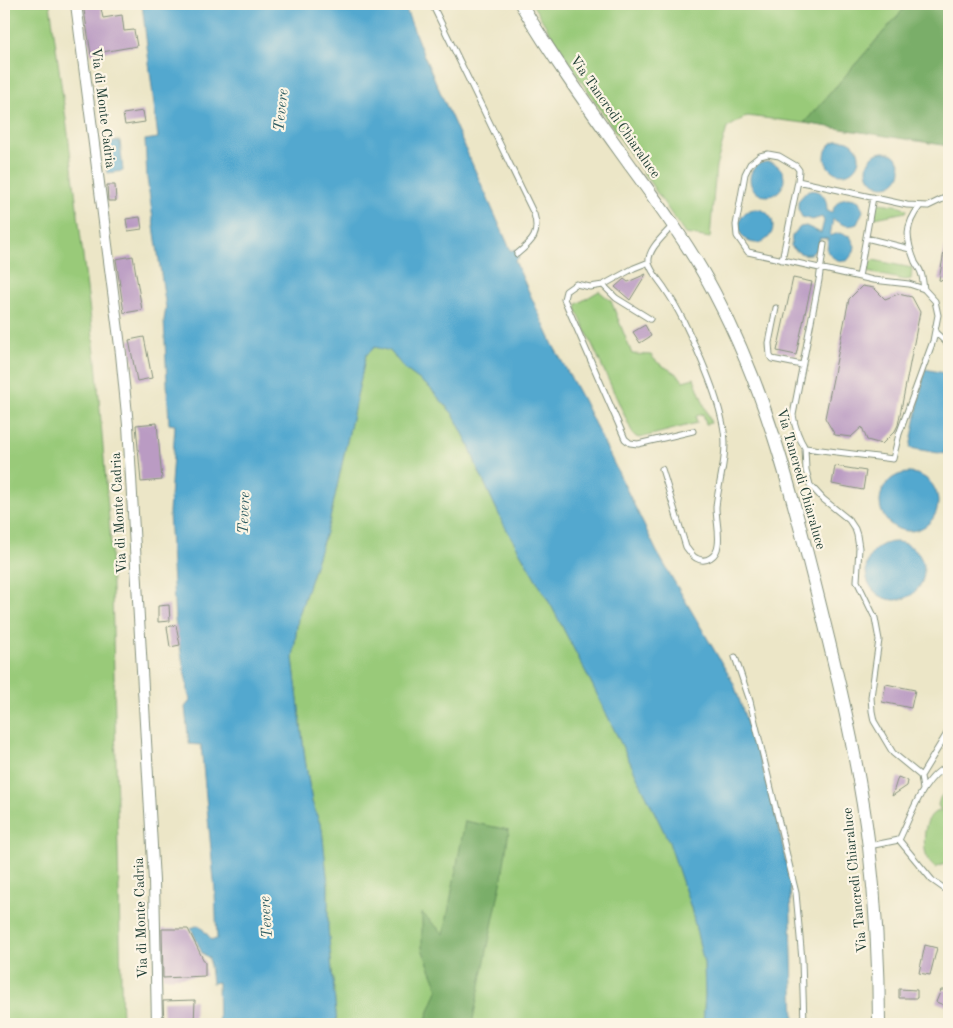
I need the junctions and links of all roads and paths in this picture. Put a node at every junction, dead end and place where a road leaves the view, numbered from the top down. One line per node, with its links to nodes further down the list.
1 (76, 4): 35 (street, Via di Monte Cadria)
2 (432, 4): 12 (lane)
3 (521, 4): 8 (street, Via Tancredi Chiaraluce)
4 (798, 181): 6 (lane); 13 (lane); 13 (lane)
5 (949, 196): 7 (lane)
6 (873, 197): 7 (lane); 9 (lane)
7 (920, 206): 11 (lane)
8 (673, 225): 14 (lane); 33 (street, Via Tancredi Chiaraluce)
9 (866, 238): 11 (lane); 16 (lane)
10 (824, 244): 15 (lane)
11 (910, 248): 18 (lane)
12 (517, 254)
13 (782, 260): 15 (lane)
14 (649, 262): 17 (lane); 26 (lane)
15 (820, 268): 16 (lane); 23 (lane)
16 (859, 277): 18 (lane)
17 (604, 285): 20 (lane); 24 (lane)
18 (924, 289): 21 (lane)
19 (776, 308): 23 (lane)
20 (650, 319)
21 (935, 332): 22 (lane); 25 (lane)
22 (949, 345)
23 (802, 365): 25 (lane)
24 (693, 431)
25 (805, 448): 30 (lane)
26 (662, 469)
27 (735, 658): 36 (lane)
28 (949, 730): 30 (lane)
29 (949, 766): 31 (lane)
30 (921, 776): 31 (lane)
31 (923, 790): 32 (lane)
32 (899, 840): 33 (lane); 34 (lane)
33 (869, 846): 37 (street, Via Tancredi Chiaraluce)
34 (949, 892)
35 (157, 1024)
36 (804, 1024)
37 (879, 1024)

